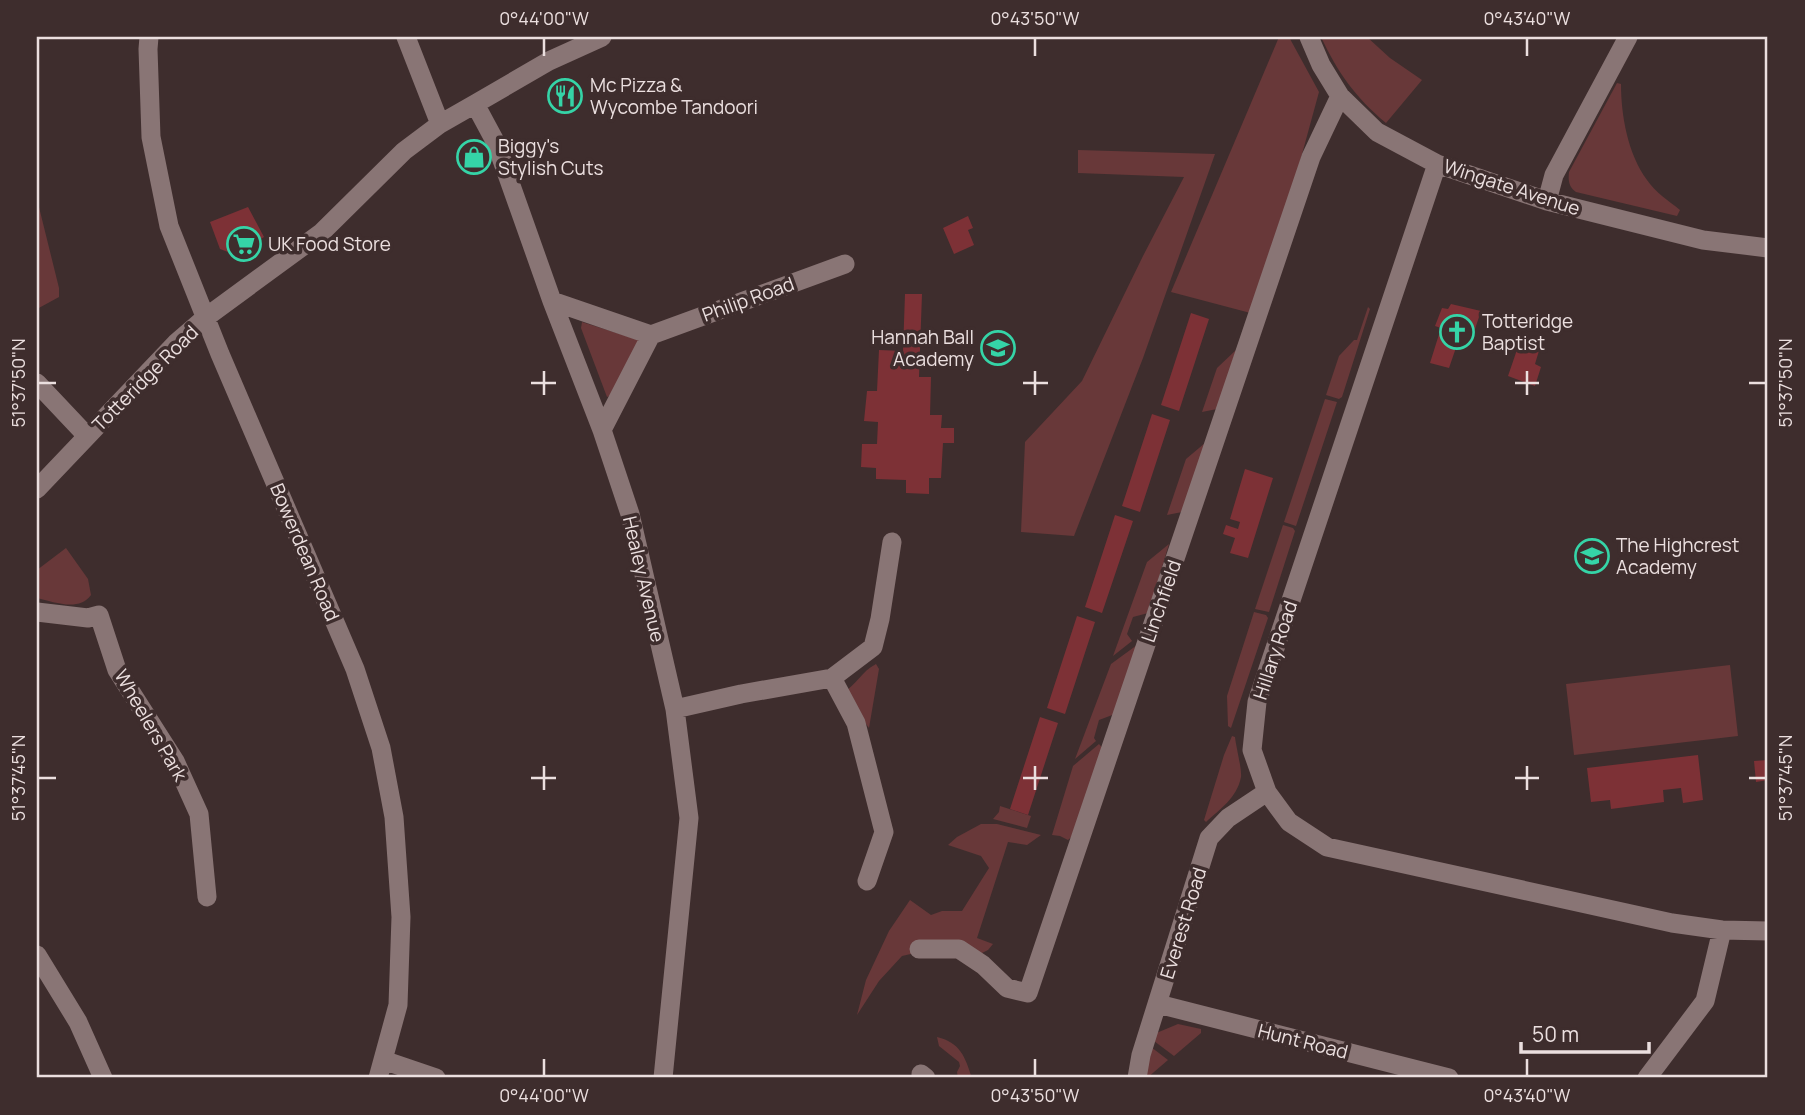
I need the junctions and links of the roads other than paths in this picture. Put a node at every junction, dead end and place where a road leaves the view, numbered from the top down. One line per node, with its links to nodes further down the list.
1 (149, 37): 14 (street, Bowerdean Road)
2 (405, 37): 8 (street)
3 (602, 37): 7 (street, Totteridge Road)
4 (1309, 37): 6 (street, Wingate Avenue)
5 (1628, 37): 10 (street)
6 (1340, 96): 9 (street, Wingate Avenue); 29 (street, Linchfield)
7 (475, 104): 8 (street, Totteridge Road); 13 (street, Healey Avenue)
8 (440, 124): 14 (street, Totteridge Road)
9 (1437, 164): 10 (street, Wingate Avenue); 24 (street, Hillary Road)
10 (1547, 201): 11 (street, Wingate Avenue)
11 (1768, 248)
12 (845, 264): 15 (street, Philip Road)
13 (552, 301): 15 (street); 17 (street, Healey Avenue)
14 (205, 318): 18 (street, Totteridge Road); 32 (street, Bowerdean Road)
15 (651, 335): 17 (street)
16 (37, 383): 18 (street)
17 (602, 430): 23 (street, Healey Avenue)
18 (87, 436): 19 (street, Totteridge Road)
19 (37, 489)
20 (892, 542): 22 (street)
21 (37, 612): 26 (street, Wheelers Park)
22 (832, 678): 23 (street); 25 (street)
23 (675, 709): 35 (street, Healey Avenue)
24 (1267, 792): 27 (street, Hillary Road); 31 (street, Everest Road)
25 (867, 881)
26 (207, 897)
27 (1721, 930): 28 (street, Hillary Road); 38 (street)
28 (1768, 931)
29 (919, 950)
30 (37, 955): 33 (street)
31 (1158, 1004): 36 (street, Everest Road); 37 (street, Hunt Road)
32 (380, 1069): 34 (street)
33 (103, 1078)
34 (436, 1078)
35 (663, 1078)
36 (1137, 1078)
37 (1448, 1078)
38 (1647, 1078)

